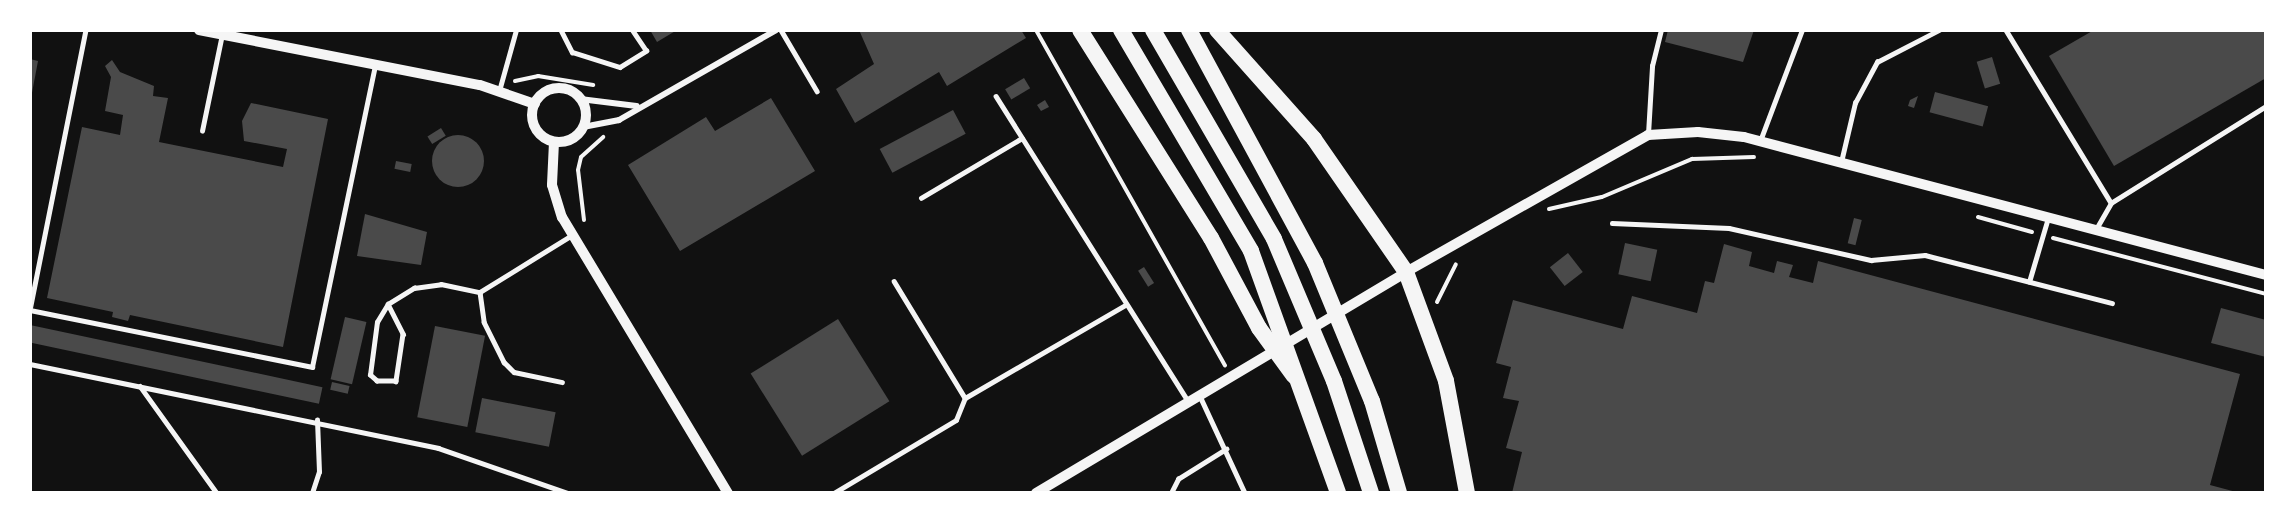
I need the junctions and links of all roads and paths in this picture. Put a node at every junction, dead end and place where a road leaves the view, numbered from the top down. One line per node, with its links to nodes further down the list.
1 (86, 30): 19 (lane)
2 (200, 30): 18 (street)
3 (516, 30): 21 (lane)
4 (561, 30): 5 (lane)
5 (632, 30)
6 (776, 30): 26 (street)
7 (781, 30): 22 (lane)
8 (1036, 30): 59 (path)
9 (1080, 30): 62 (highway)
10 (1121, 30): 62 (highway)
11 (1153, 30): 77 (highway)
12 (1189, 30): 78 (highway)
13 (1217, 30): 48 (highway)
14 (1661, 30): 31 (lane)
15 (1802, 30): 33 (lane)
16 (1939, 30): 36 (lane)
17 (2006, 30): 38 (lane)
18 (222, 34): 19 (street); 30 (lane)
19 (375, 64): 21 (street)
20 (602, 86): 21 (path)
21 (499, 91): 25 (street)
22 (817, 91)
23 (996, 96): 32 (lane)
24 (580, 99): 25 (street); 26 (street); 29 (street)
25 (535, 104): 34 (street)
26 (638, 106): 28 (street)
27 (2266, 106): 38 (lane)
28 (620, 120): 29 (street); 43 (path)
29 (583, 127): 34 (street)
30 (202, 131)
31 (1648, 135): 33 (street); 48 (street)
32 (1022, 138): 37 (lane); 56 (lane)
33 (1760, 141): 36 (street)
34 (554, 142): 45 (street)
35 (1757, 157): 39 (path)
36 (1841, 162): 41 (street)
37 (921, 198)
38 (2111, 203): 44 (lane)
39 (1539, 209)
40 (1974, 216): 46 (path)
41 (2048, 216): 44 (street); 46 (lane)
42 (1612, 223): 51 (lane)
43 (587, 226)
44 (2096, 229): 49 (street)
45 (572, 235): 52 (lane); 71 (street)
46 (2043, 235): 51 (lane); 53 (path)
47 (1464, 259): 57 (path)
48 (1406, 272): 57 (highway); 59 (street)
49 (2266, 275)
50 (894, 281): 64 (lane)
51 (2030, 282): 54 (lane)
52 (480, 292): 55 (lane); 60 (lane)
53 (2266, 294)
54 (2112, 303)
55 (388, 304): 55 (lane)
56 (1124, 306): 64 (lane); 65 (lane)
57 (1425, 316): 79 (highway)
58 (30, 364): 61 (lane)
59 (1232, 377): 63 (street)
60 (562, 382)
61 (140, 386): 66 (lane); 68 (lane)
62 (1305, 391): 76 (highway)
63 (1200, 396): 65 (street); 67 (lane)
64 (965, 398): 72 (lane)
65 (1189, 403): 73 (street)
66 (317, 420): 69 (lane); 70 (lane)
67 (1226, 449): 74 (lane); 75 (lane)
68 (217, 493)
69 (312, 493)
70 (568, 493)
71 (728, 493)
72 (834, 493)
73 (1036, 493)
74 (1171, 493)
75 (1245, 493)
76 (1338, 493)
77 (1371, 493)
78 (1399, 493)
79 (1467, 493)

